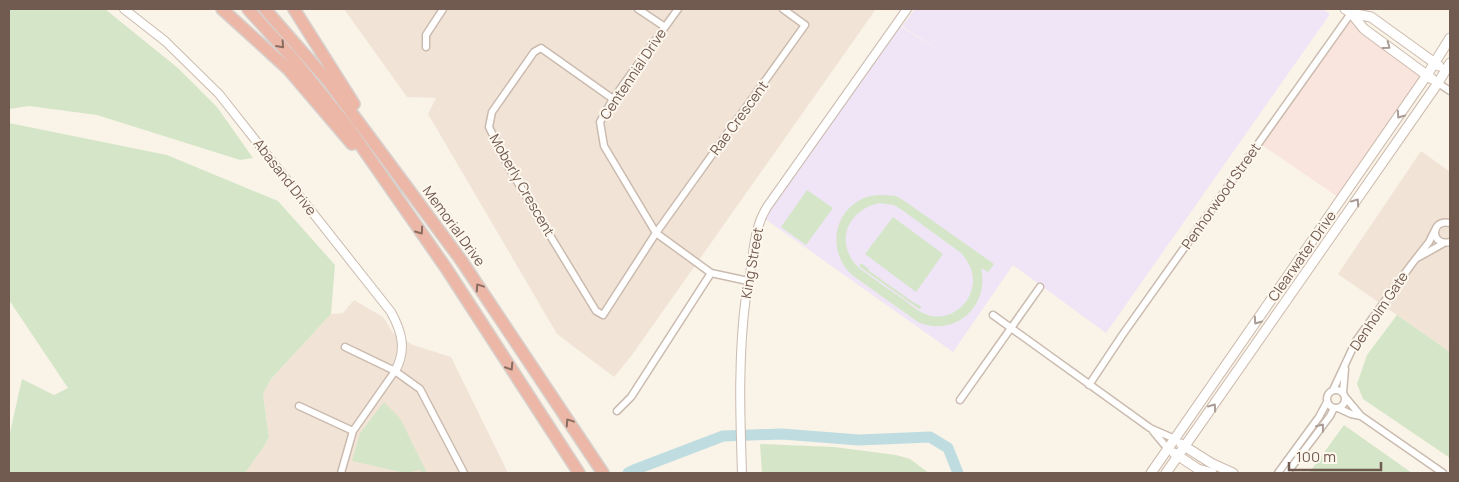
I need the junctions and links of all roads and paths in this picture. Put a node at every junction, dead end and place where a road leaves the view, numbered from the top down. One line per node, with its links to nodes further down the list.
1 (124, 9): 35 (street, Abasand Drive)
2 (222, 9): 22 (highway)
3 (248, 9): 22 (highway, one-way to 22)
4 (264, 9): 21 (highway, Memorial Drive)
5 (294, 9): 21 (highway)
6 (444, 9): 14 (street)
7 (638, 9): 12 (street)
8 (678, 9): 12 (street, Centennial Drive)
9 (783, 9): 25 (street, Rae Crescent)
10 (907, 9): 29 (street, King Street)
11 (1350, 10): 15 (main road); 17 (main road, one-way to 17); 36 (street, Penhorwood Street)
12 (665, 27): 20 (street, Centennial Drive)
13 (1450, 38): 15 (main road, Clearwater Drive)
14 (426, 47)
15 (1435, 63): 16 (main road); 17 (main road, Clearwater Drive)
16 (1449, 69): 18 (main road, Clearwater Drive)
17 (1428, 75): 18 (main road); 47 (main road, Clearwater Drive, one-way to 47)
18 (1438, 83): 19 (street); 48 (main road, Clearwater Drive, one-way to 18)
19 (1450, 91)
20 (613, 100): 25 (street, Centennial Drive); 25 (street, Moberly Crescent)
21 (403, 182): 54 (highway, Memorial Drive, one-way to 21)
22 (404, 208): 51 (highway, one-way to 51)
23 (1448, 221): 24 (street, Denholm Gate)
24 (1435, 230): 26 (street); 27 (street, Denholm Gate)
25 (656, 233): 28 (street, Centennial Drive)
26 (1447, 242): 27 (street, Denholm Gate)
27 (1416, 259): 34 (street, Denholm Gate)
28 (711, 273): 29 (street, Centennial Drive); 43 (street)
29 (748, 282): 55 (street, King Street)
30 (1040, 287): 32 (street)
31 (993, 315): 32 (street)
32 (1011, 327): 36 (street); 39 (street)
33 (345, 347): 35 (street)
34 (1345, 366): 37 (street, Denholm Gate); 38 (street, Denholm Gate)
35 (395, 371): 46 (street); 53 (street)
36 (1089, 385): 45 (street)
37 (1332, 390): 38 (street); 40 (street)
38 (1344, 395): 42 (street); 44 (street)
39 (960, 400)
40 (1327, 402): 42 (street); 60 (street)
41 (299, 406): 46 (street)
42 (1336, 408): 44 (street); 61 (street, one-way to 42)
43 (617, 411)
44 (1361, 416): 62 (street)
45 (1150, 428): 47 (street); 49 (street)
46 (353, 431): 52 (street)
47 (1175, 439): 48 (main road); 49 (main road, Clearwater Drive)
48 (1185, 447): 50 (main road, Clearwater Drive); 59 (main road)
49 (1168, 449): 50 (main road); 56 (main road, Clearwater Drive)
50 (1178, 456): 57 (main road, Clearwater Drive); 58 (main road)
51 (577, 471)
52 (341, 473)
53 (464, 473)
54 (603, 473)
55 (742, 473)
56 (1150, 473)
57 (1166, 473)
58 (1212, 473)
59 (1233, 473)
60 (1278, 473)
61 (1287, 473)
62 (1443, 473)

